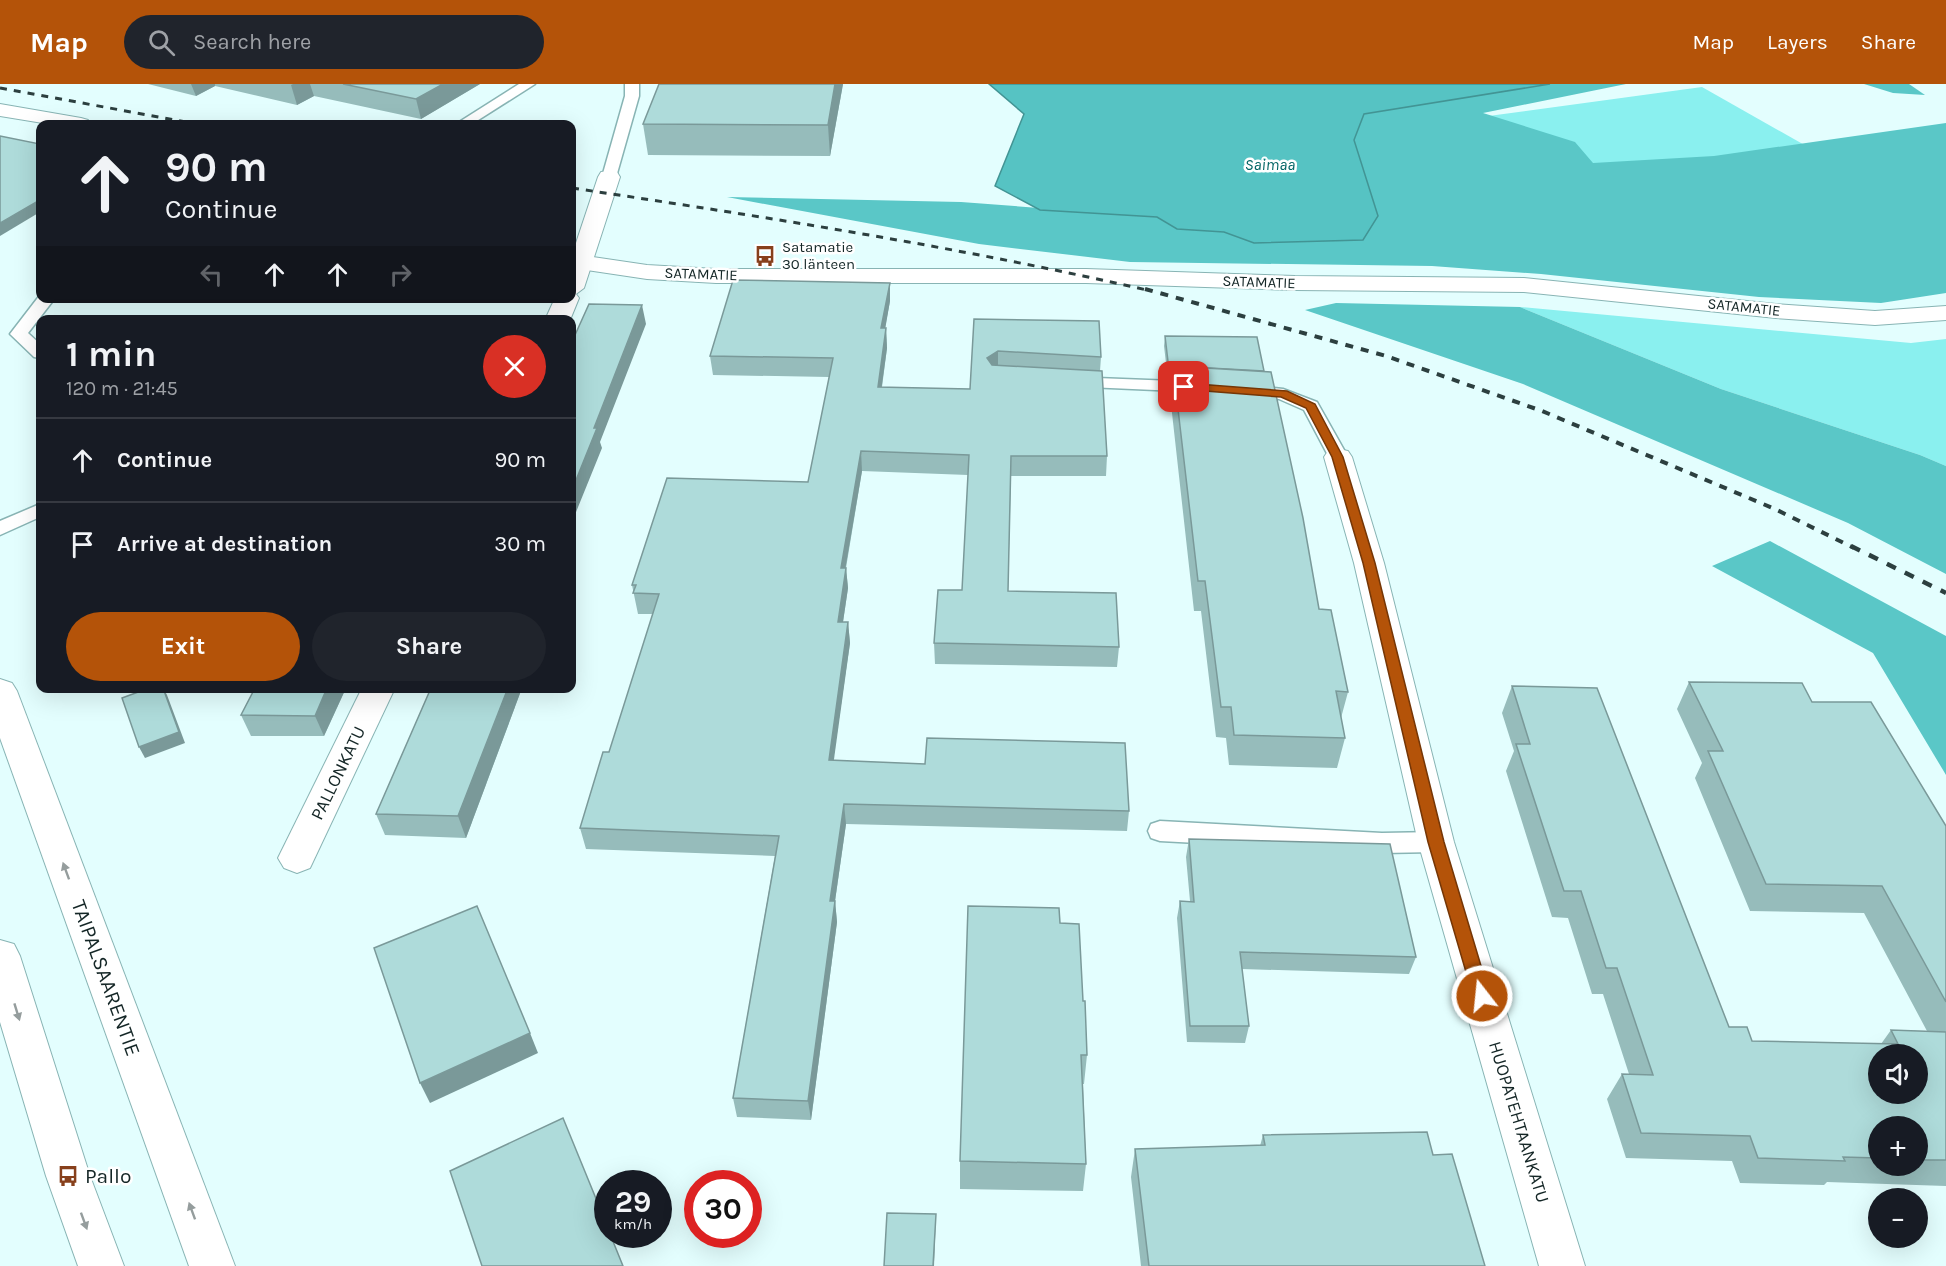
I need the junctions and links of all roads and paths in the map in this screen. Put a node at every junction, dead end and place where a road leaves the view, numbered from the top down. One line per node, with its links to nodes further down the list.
1 (528, 84): 5 (lane)
2 (632, 84): 6 (lane)
3 (0, 110): 4 (street)
4 (58, 120)
5 (470, 120)
6 (609, 177): 7 (street)
7 (576, 260): 9 (street, SATAMATIE)
8 (43, 303): 10 (lane)
9 (1946, 313)
10 (36, 349)
11 (1056, 381): 12 (lane)
12 (1338, 457): 18 (street, HUOPATEHTAANKATU)
13 (36, 512): 14 (lane)
14 (0, 529)
15 (0, 691): 22 (street, TAIPALSAARENTIE, one-way to 15)
16 (377, 693): 19 (street, PALLONKATU)
17 (1160, 831): 18 (lane)
18 (1436, 842): 23 (street, HUOPATEHTAANKATU)
19 (297, 858)
20 (0, 956): 21 (street, one-way to 21)
21 (101, 1266)
22 (212, 1266)
23 (1562, 1266)

